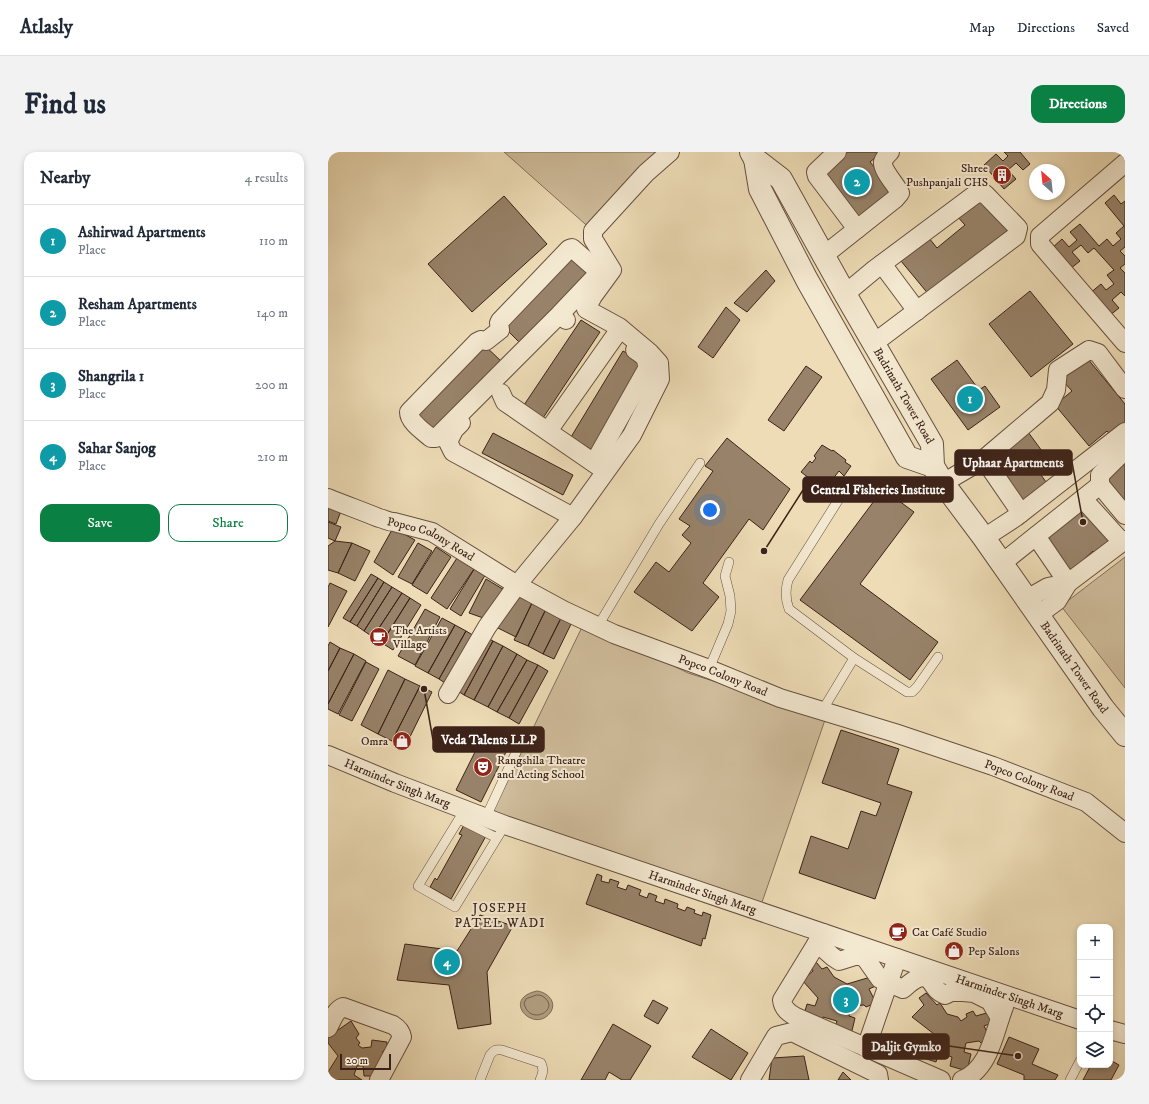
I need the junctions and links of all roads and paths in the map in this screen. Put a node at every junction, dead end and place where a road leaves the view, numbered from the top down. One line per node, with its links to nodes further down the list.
1 (670, 152): 11 (street)
2 (837, 152): 6 (street)
3 (890, 152): 6 (street)
4 (753, 155): 7 (street, Badrinath Tower Road); 24 (street)
5 (1125, 164): 14 (street)
6 (857, 229): 7 (street)
7 (823, 256): 9 (street, Badrinath Tower Road)
8 (882, 264): 9 (street); 10 (street); 10 (street)
9 (845, 294): 13 (street, Badrinath Tower Road)
10 (917, 312): 13 (street)
11 (572, 315): 12 (street); 17 (street); 17 (street); 23 (street)
12 (615, 336): 18 (street); 23 (street)
13 (874, 343): 24 (street, Badrinath Tower Road)
14 (1125, 343)
15 (1125, 389): 21 (street)
16 (501, 393): 18 (street)
17 (475, 404): 31 (street)
18 (548, 431): 23 (street)
19 (1125, 432): 29 (street)
20 (1125, 452): 25 (street)
21 (984, 459): 24 (street); 29 (street)
22 (700, 463): 40 (lane)
23 (600, 467): 31 (street)
24 (938, 475): 33 (street, Badrinath Tower Road)
25 (1100, 486): 28 (street); 30 (street)
26 (844, 491): 42 (lane)
27 (328, 498): 38 (street, Popco Colony Road)
28 (1084, 499): 32 (street); 34 (street)
29 (1021, 513): 33 (street)
30 (1125, 515)
31 (574, 517): 38 (street)
32 (1036, 536): 36 (street); 37 (street)
33 (984, 538): 36 (street, Badrinath Tower Road)
34 (1124, 541): 37 (street)
35 (729, 562): 43 (lane)
36 (1002, 563): 39 (street, Badrinath Tower Road)
37 (1068, 583): 39 (street)
38 (517, 585): 40 (street, Popco Colony Road); 44 (street)
39 (1033, 607): 47 (street, Badrinath Tower Road)
40 (598, 626): 43 (street, Popco Colony Road)
41 (938, 657): 42 (lane)
42 (854, 658): 45 (lane)
43 (709, 669): 45 (street, Popco Colony Road)
44 (448, 694)
45 (822, 710): 51 (street, Popco Colony Road)
46 (525, 733): 49 (lane)
47 (1125, 735)
48 (328, 755): 49 (street, Harminder Singh Marg)
49 (486, 817): 50 (street, Harminder Singh Marg)
50 (501, 831): 50 (lane); 52 (street, Harminder Singh Marg)
51 (1125, 833)
52 (820, 938): 53 (street, Harminder Singh Marg); 54 (street); 61 (street)
53 (897, 958): 54 (street); 55 (street, Harminder Singh Marg)
54 (888, 983): 56 (street); 61 (street)
55 (1009, 996): 56 (street); 57 (street, Harminder Singh Marg)
56 (1000, 1018): 69 (street)
57 (1077, 1019)
58 (328, 1028): 63 (street)
59 (1113, 1031): 60 (street)
60 (1125, 1034)
61 (866, 1048): 68 (street)
62 (1077, 1067): 70 (lane)
63 (379, 1080)
64 (480, 1080): 65 (lane)
65 (540, 1080)
66 (750, 1080): 67 (street)
67 (879, 1080)
68 (941, 1080)
69 (962, 1080)
70 (1070, 1080)

